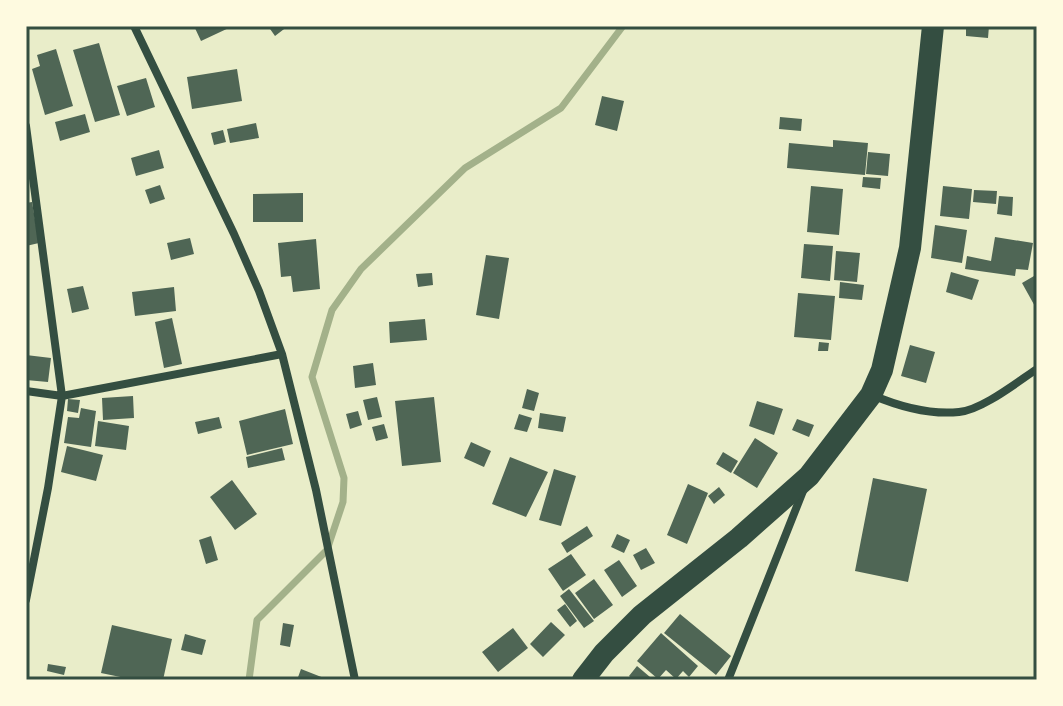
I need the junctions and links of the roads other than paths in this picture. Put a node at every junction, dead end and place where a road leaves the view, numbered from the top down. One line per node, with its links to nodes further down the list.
1 (134, 26): 5 (street)
2 (933, 26): 8 (highway)
3 (26, 126): 4 (street)
4 (28, 148): 9 (street)
5 (282, 354): 9 (street); 12 (street)
6 (1037, 369): 8 (street)
7 (26, 391): 9 (street)
8 (871, 395): 10 (highway)
9 (62, 396): 11 (street)
10 (809, 476): 13 (highway); 14 (street)
11 (26, 600)
12 (355, 680)
13 (583, 680)
14 (728, 680)

